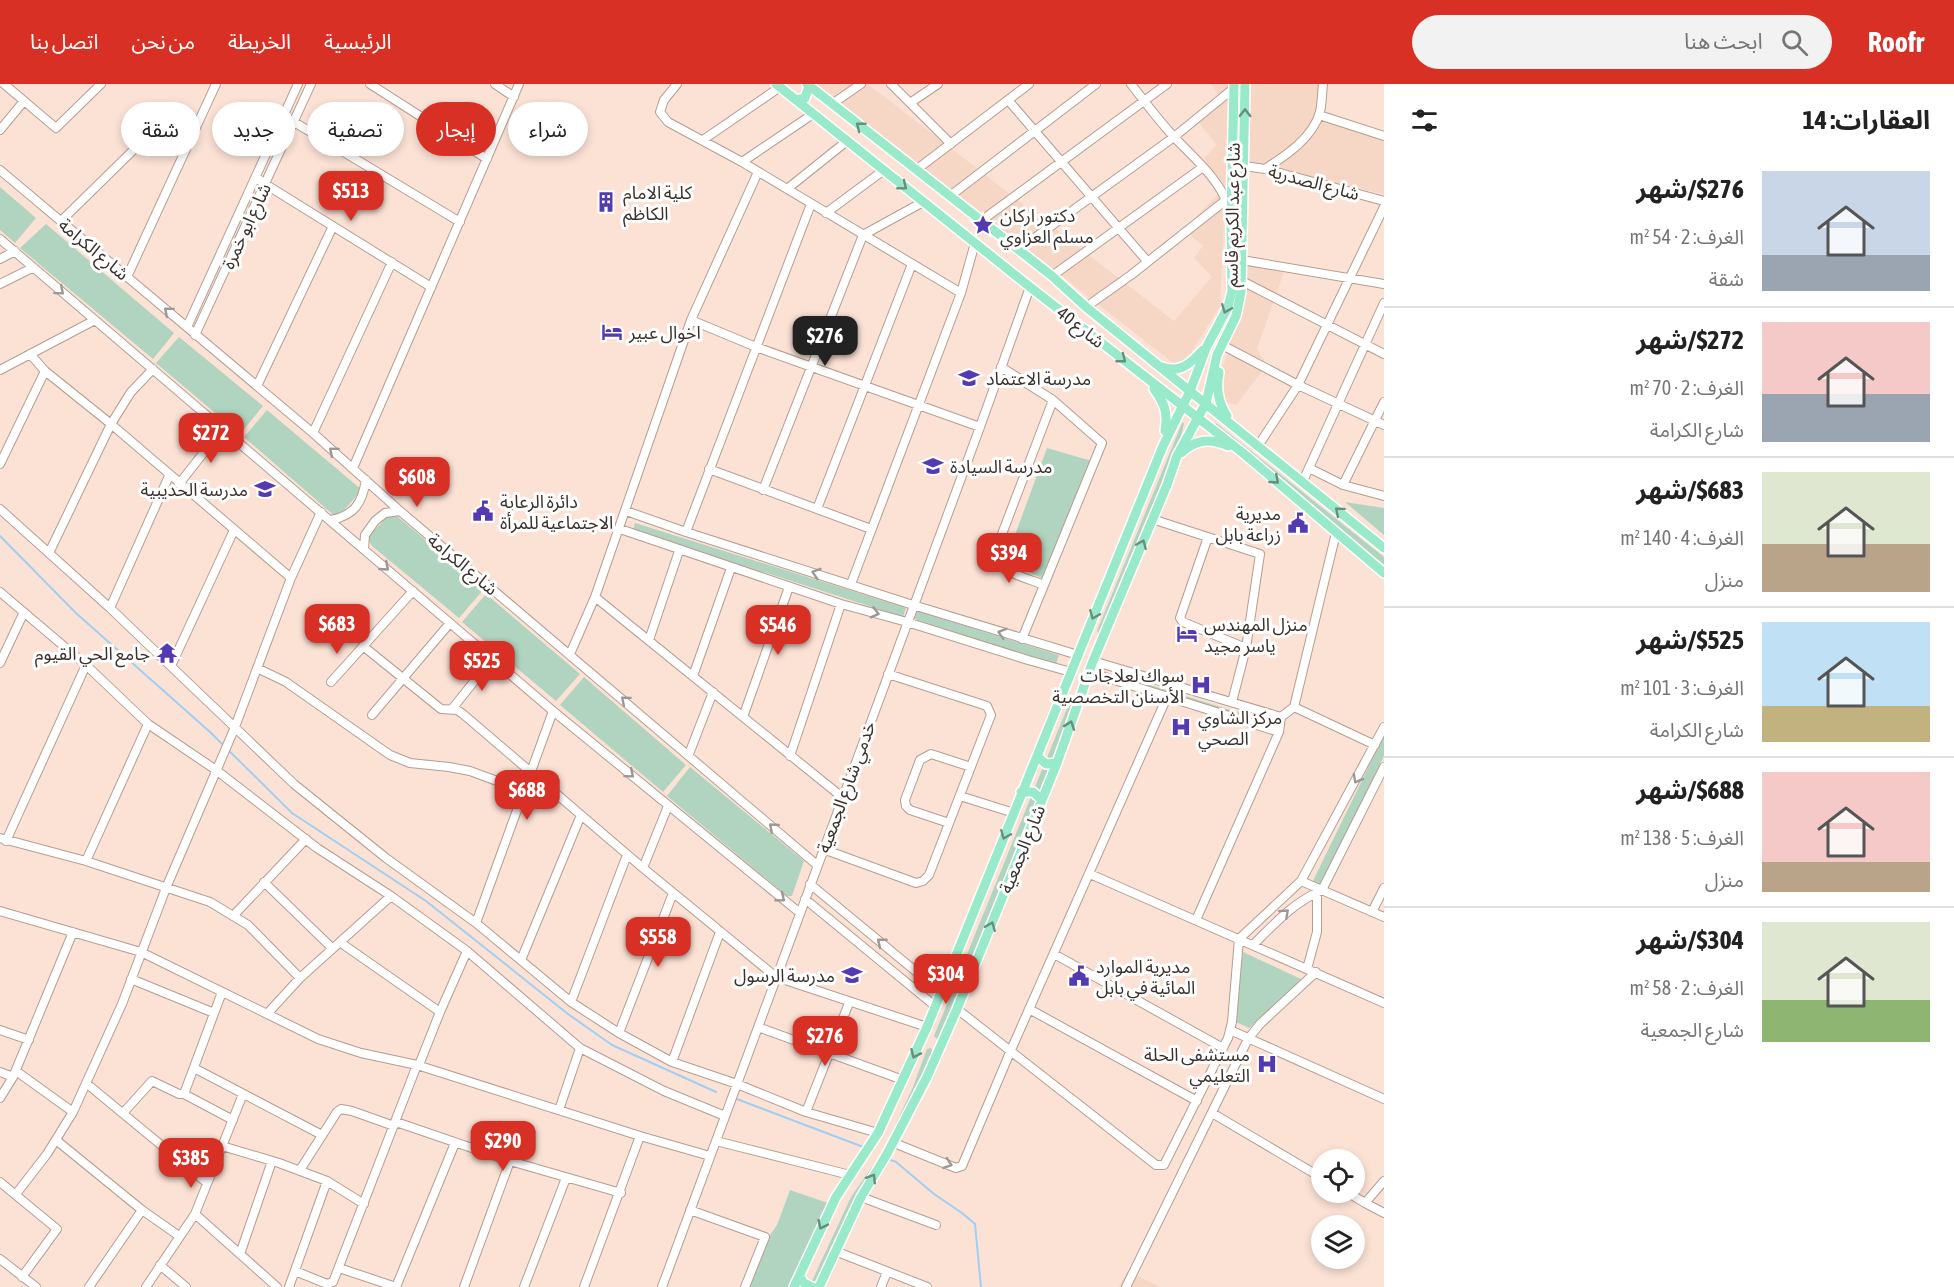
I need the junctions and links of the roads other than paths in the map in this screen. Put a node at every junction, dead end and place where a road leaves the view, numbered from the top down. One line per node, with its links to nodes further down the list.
1 (3, 84): 25 (street)
2 (100, 84): 25 (street)
3 (216, 84): 83 (street)
4 (298, 84): 52 (street, شارع ابو خمرة)
5 (311, 84): 31 (street, شارع ابو خمرة)
6 (370, 84): 42 (street)
7 (495, 84): 22 (street)
8 (519, 84): 22 (street)
9 (677, 84): 37 (street)
10 (861, 84): 27 (street)
11 (891, 84): 28 (street)
12 (938, 84): 28 (street)
13 (1029, 84): 24 (street)
14 (1096, 84): 34 (street)
15 (1131, 84): 26 (street)
16 (1167, 84): 26 (street)
17 (1245, 84): 45 (main road, شارع عبد الكريم قاسم, one-way to 17)
18 (1323, 84): 30 (street)
19 (808, 85): 23 (main road); 27 (main road, شارع 40)
20 (778, 86): 23 (main road, شارع 40); 37 (street)
21 (1234, 86): 36 (street); 53 (main road, شارع عبد الكريم قاسم)
22 (514, 97): 42 (street)
23 (796, 100): 29 (main road, شارع 40)
24 (1008, 100): 34 (street); 39 (street)
25 (24, 101): 33 (street)
26 (1144, 102): 36 (street); 43 (street)
27 (830, 103): 29 (main road); 50 (main road, شارع 40, one-way to 27)
28 (910, 103): 39 (street)
29 (814, 115): 38 (main road, شارع 40); 44 (street)
30 (1319, 115): 35 (street); 47 (street)
31 (295, 120)
32 (295, 123): 68 (street)
33 (0, 130)
34 (1034, 130): 43 (street); 57 (street)
35 (1384, 136)
36 (1174, 137): 46 (street); 58 (street)
37 (703, 140): 44 (street)
38 (848, 141): 49 (main road, شارع 40); 56 (street)
39 (951, 144): 50 (street)
40 (128, 156): 66 (street)
41 (278, 156): 54 (street, شارع ابو خمرة)
42 (487, 159): 68 (street)
43 (1060, 161): 58 (street); 67 (street)
44 (742, 162): 51 (street)
45 (1244, 166): 47 (street, شارع الصدرية); 77 (main road, شارع عبد الكريم قاسم)
46 (1203, 167): 55 (street); 70 (street)
47 (1265, 169): 60 (street, شارع الصدرية)
48 (0, 170): 66 (street, شارع الكرامة)
49 (884, 170): 61 (main road, شارع 40, one-way to 61); 64 (street)
50 (916, 170): 57 (main road, شارع 40)
51 (758, 172): 56 (street); 94 (street)
52 (256, 177): 54 (street); 96 (street, شارع ابو خمرة)
53 (1232, 182): 55 (street); 65 (main road, شارع عبد الكريم قاسم)
54 (265, 184): 69 (street); 97 (street, شارع ابو خمرة)
55 (1218, 188): 59 (street)
56 (788, 189): 62 (street)
57 (950, 196): 67 (main road, شارع 40)
58 (1092, 196): 70 (street); 74 (street)
59 (1226, 200): 65 (street); 78 (street)
60 (1384, 201)
61 (923, 202): 71 (street); 73 (main road, شارع 40)
62 (811, 204): 64 (street); 101 (street)
63 (1384, 207): 84 (street)
64 (826, 213): 71 (street)
65 (1230, 220): 100 (main road, شارع عبد الكريم قاسم, one-way to 100)
66 (61, 221): 83 (street, شارع الكرامة)
67 (981, 221): 74 (main road, شارع 40)
68 (460, 222): 88 (street)
69 (333, 226): 79 (street); 113 (street)
70 (1120, 228): 78 (street); 82 (street)
71 (863, 235): 80 (street); 106 (street)
72 (0, 239): 75 (street)
73 (975, 243): 89 (main road, شارع 40); 90 (street)
74 (1018, 250): 82 (main road, شارع 40)
75 (15, 251): 76 (street); 81 (street)
76 (0, 259)
77 (1242, 260): 84 (street); 85 (main road, شارع عبد الكريم قاسم)
78 (1147, 261): 92 (street)
79 (392, 262): 88 (street); 128 (street)
80 (912, 264): 90 (street); 114 (street)
81 (32, 268): 86 (street); 93 (street, one-way to 93)
82 (1052, 276): 92 (main road, شارع 40)
83 (127, 277): 96 (street, شارع الكرامة, one-way to 83)
84 (1349, 277): 87 (street); 95 (street)
85 (1242, 281): 95 (street); 98 (main road, شارع عبد الكريم قاسم)
86 (0, 284)
87 (1384, 284)
88 (431, 287): 135 (street)
89 (1030, 287): 107 (street, خدمي شارع الجمعية); 111 (main road, شارع 40, one-way to 111)
90 (961, 293): 119 (street)
91 (1384, 303): 99 (street)
92 (1086, 307): 105 (main road, شارع 40)
93 (95, 320): 102 (street); 108 (street)
94 (692, 320): 101 (street); 148 (street)
95 (1327, 326): 99 (street); 112 (street)
96 (187, 327): 97 (street, شارع الكرامة)
97 (195, 335): 113 (street, شارع الكرامة)
98 (1222, 345): 104 (main road, شارع عبد الكريم قاسم); 112 (street)
99 (1365, 345): 103 (street); 120 (street)
100 (1207, 346): 105 (main road); 115 (main road, شارع عبد الكريم قاسم)
101 (756, 347): 106 (street); 137 (street)
102 (30, 354): 109 (street); 110 (street)
103 (1384, 354)
104 (1217, 355): 118 (main road, شارع عبد الكريم قاسم); 129 (main road)
105 (1151, 360): 115 (main road, شارع 40)
106 (811, 367): 114 (street); 143 (street)
107 (1001, 367): 116 (street); 126 (street, خدمي شارع الجمعية)
108 (153, 369): 124 (street); 127 (street)
109 (0, 370)
110 (45, 371): 124 (street); 134 (street)
111 (1145, 378): 121 (main road, شارع 40); 130 (main road)
112 (1298, 385): 120 (street); 131 (street)
113 (256, 386): 128 (street, شارع الكرامة)
114 (863, 386): 119 (street); 146 (street)
115 (1190, 391): 118 (main road, شارع 40); 121 (main road, شارع عبد الكريم قاسم)
116 (1053, 400): 168 (street); 168 (street)
117 (1384, 402): 123 (street)
118 (1206, 403): 122 (main road, شارع الجمعية); 129 (main road, شارع 40)
119 (918, 404): 126 (street); 153 (street)
120 (1338, 404): 123 (street); 136 (street)
121 (1181, 406): 122 (main road, شارع 40); 130 (main road, شارع الجمعية)
122 (1197, 419): 132 (main road, شارع 40); 133 (main road, شارع الجمعية)
123 (1374, 421): 125 (street); 142 (street)
124 (111, 424): 138 (street); 162 (street)
125 (1384, 426)
126 (980, 427): 174 (street, خدمي شارع الجمعية)
127 (223, 428): 141 (street); 149 (street)
128 (313, 433): 135 (street, شارع الكرامة, one-way to 128)
129 (1247, 437): 131 (main road, شارع 40)
130 (1162, 446): 184 (main road, شارع الجمعية, one-way to 184)
131 (1258, 446): 140 (main road, شارع 40)
132 (1243, 453): 133 (main road); 156 (main road, شارع 40, one-way to 156)
133 (1177, 456): 150 (main road, شارع الجمعية)
134 (0, 464)
135 (353, 468): 139 (street, شارع الكرامة)
136 (1308, 468): 140 (street); 142 (street)
137 (709, 469): 143 (street); 155 (street)
138 (170, 476): 141 (street); 175 (street)
139 (366, 480): 147 (street, شارع الكرامة); 151 (street)
140 (1303, 481): 158 (main road, شارع 40, one-way to 140)
141 (179, 484): 154 (street)
142 (1343, 485): 144 (street)
143 (764, 490): 146 (street)
144 (1384, 496)
145 (0, 509): 162 (street)
146 (817, 509): 153 (street)
147 (400, 511): 160 (street); 183 (street, شارع الكرامة)
148 (626, 511): 152 (street); 155 (street)
149 (321, 512): 151 (street); 166 (street)
150 (1152, 519): 157 (street); 186 (main road, شارع الجمعية, one-way to 150)
151 (331, 520): 160 (street)
152 (620, 529): 161 (street); 172 (street)
153 (871, 529): 167 (street)
154 (234, 530): 166 (street); 189 (street)
155 (686, 532): 167 (street, one-way to 155)
156 (1336, 533): 163 (main road, شارع 40); 204 (street)
157 (1208, 537): 182 (street); 182 (street)
158 (1375, 541): 159 (main road, شارع 40); 163 (main road)
159 (1384, 548)
160 (364, 549): 170 (street, one-way to 170)
161 (679, 551): 164 (street); 180 (street)
162 (49, 553): 175 (street)
163 (1364, 556): 165 (main road, شارع 40)
164 (731, 568): 169 (street); 194 (street)
165 (1384, 573)
166 (291, 578): 190 (street)
167 (851, 584): 174 (street)
168 (1044, 585): 179 (street)
169 (789, 587): 173 (street); 208 (street)
170 (413, 591): 178 (street); 181 (street)
171 (0, 592): 176 (street)
172 (595, 597): 180 (street); 183 (street)
173 (840, 604): 177 (street, one-way to 177); 216 (street)
174 (913, 605): 177 (street, خدمي شارع الجمعية); 179 (street, one-way to 174)
175 (110, 608): 189 (street)
176 (24, 612): 187 (street); 188 (street)
177 (907, 622): 191 (street); 193 (street, خدمي شارع الجمعية)
178 (450, 623): 185 (street); 195 (street)
179 (1023, 639): 184 (street)
180 (649, 640): 194 (street)
181 (363, 646): 195 (street); 196 (street)
182 (1246, 648): 203 (street)
183 (570, 654): 215 (street, شارع الكرامة, one-way to 183)
184 (1078, 655): 191 (main road, شارع الجمعية)
185 (492, 659): 205 (street); 206 (street)
186 (1093, 661): 192 (main road, شارع الجمعية); 203 (street)
187 (0, 663)
188 (86, 665): 210 (street); 232 (street)
189 (171, 666): 211 (street)
190 (257, 668): 211 (street); 223 (street)
191 (1071, 672): 197 (main road, شارع الجمعية)
192 (1089, 672): 198 (main road, شارع الجمعية); 200 (street)
193 (888, 674): 219 (street); 226 (street, خدمي شارع الجمعية)
194 (693, 676): 199 (street)
195 (403, 678): 205 (street); 207 (street)
196 (331, 682)
197 (1066, 685): 198 (main road); 201 (main road, شارع الجمعية)
198 (1083, 689): 202 (main road, شارع الجمعية)
199 (713, 692): 208 (street); 215 (street)
200 (1167, 697): 213 (street); 239 (street)
201 (1061, 698): 202 (main road); 217 (main road, شارع الجمعية)
202 (1078, 702): 218 (main road, شارع الجمعية, one-way to 202)
203 (1232, 702): 209 (street)
204 (1293, 707): 209 (street); 214 (street)
205 (452, 710): 222 (street)
206 (553, 711): 222 (street); 228 (street, one-way to 228)
207 (372, 715)
208 (743, 717): 216 (street)
209 (1281, 717): 213 (street)
210 (148, 724): 221 (street); 236 (street)
211 (235, 727): 221 (street); 255 (street)
212 (1384, 727): 214 (street)
213 (1279, 732): 254 (street)
214 (1375, 745): 240 (street, one-way to 240)
215 (689, 754): 237 (street, شارع الكرامة, one-way to 215)
216 (790, 756): 226 (street)
217 (1037, 756): 218 (main road); 224 (main road, شارع الجمعية)
218 (1057, 763): 227 (main road, شارع الجمعية)
219 (971, 767): 225 (street); 231 (street)
220 (1384, 767): 245 (street)
221 (216, 770): 233 (street); 243 (street)
222 (531, 772): 223 (street); 230 (street)
223 (524, 791): 255 (street)
224 (1022, 792): 227 (main road); 229 (main road, شارع الجمعية)
225 (960, 796): 229 (street); 231 (street)
226 (842, 797): 234 (street, خدمي شارع الجمعية)
227 (1042, 800): 279 (main road, شارع الجمعية, one-way to 227)
228 (668, 806): 238 (street); 251 (street, one-way to 251)
229 (1014, 813): 273 (main road, شارع الجمعية, one-way to 273)
230 (580, 815): 235 (street); 265 (street)
231 (949, 823): 234 (street)
232 (3, 839): 236 (street)
233 (306, 839): 241 (street); 247 (street)
234 (823, 849): 237 (street, خدمي شارع الجمعية)
235 (627, 855): 238 (street); 275 (street)
236 (86, 861): 243 (street)
237 (818, 865): 242 (street, خدمي شارع الجمعية)
238 (643, 868): 246 (street)
239 (1090, 874): 254 (street); 264 (street)
240 (1301, 880): 245 (street); 258 (street)
241 (264, 882): 252 (street); 261 (street)
242 (810, 884): 248 (street, خدمي شارع الجمعية); 271 (street, one-way to 242)
243 (166, 888): 252 (street); 263 (street)
244 (1384, 888): 250 (street)
245 (1319, 892): 250 (street); 260 (street, one-way to 245); 266 (street)
246 (673, 893): 256 (street); 288 (street)
247 (391, 896): 259 (street); 262 (street)
248 (805, 899): 251 (street, خدمي شارع الجمعية); 274 (street)
249 (0, 911): 257 (street)
250 (1372, 912): 253 (street)
251 (800, 913): 268 (street, خدمي شارع الجمعية)
252 (233, 916): 269 (street)
253 (1384, 916)
254 (1196, 920): 258 (street)
255 (476, 923): 265 (street)
256 (720, 932): 268 (street); 295 (street)
257 (74, 933): 263 (street); 290 (street)
258 (1239, 939): 260 (street); 287 (street)
259 (341, 943): 261 (street); 281 (street)
260 (1253, 945): 266 (street)
261 (332, 948): 269 (street)
262 (467, 951): 281 (street); 291 (street)
263 (141, 952): 270 (street); 272 (street)
264 (1054, 954): 280 (street); 292 (street)
265 (521, 960): 275 (street)
266 (1307, 969): 267 (street)
267 (1316, 972): 277 (street); 289 (street)
268 (776, 977): 276 (street); 284 (street, خدمي شارع الجمعية)
269 (300, 978): 283 (street)
270 (131, 979): 282 (street); 301 (street)
271 (933, 984): 273 (street); 274 (street)
272 (222, 992): 282 (street); 283 (street)
273 (942, 993): 278 (main road, شارع الجمعية)
274 (924, 996): 278 (street)
275 (571, 1002): 288 (street)
276 (849, 1003): 285 (street); 294 (street)
277 (1384, 1003)
278 (935, 1006): 285 (main road, شارع الجمعية)
279 (957, 1009): 293 (street); 322 (main road, شارع الجمعية)
280 (1029, 1009): 293 (street); 307 (street)
281 (440, 1012): 296 (street)
282 (214, 1013): 297 (street)
283 (267, 1014): 296 (street)
284 (758, 1027): 294 (street); 302 (street, خدمي شارع الجمعية)
285 (927, 1027): 300 (main road, شارع الجمعية, one-way to 300)
286 (0, 1030): 290 (street)
287 (1230, 1030): 289 (street); 292 (street)
288 (619, 1033): 295 (street)
289 (1248, 1039): 306 (street); 312 (street)
290 (29, 1040): 299 (street)
291 (580, 1048): 308 (street); 313 (street)
292 (1223, 1048): 307 (street)
293 (1011, 1050): 307 (street); 322 (street, one-way to 293)
294 (829, 1054): 300 (street); 310 (street)
295 (672, 1062): 302 (street)
296 (418, 1065): 308 (street); 315 (street)
297 (194, 1068): 303 (street); 304 (street)
298 (0, 1072): 299 (street)
299 (15, 1074): 305 (street); 309 (street)
300 (903, 1080): 316 (main road, شارع الجمعية)
301 (86, 1083): 309 (street); 311 (street)
302 (737, 1084): 310 (street); 313 (street, خدمي شارع الجمعية)
303 (184, 1094): 311 (street); 314 (street)
304 (243, 1094): 314 (street); 317 (street)
305 (0, 1098)
306 (1384, 1099)
307 (1197, 1101)
308 (559, 1110): 318 (street)
309 (73, 1112): 319 (street)
310 (806, 1112): 316 (street)
311 (123, 1113): 334 (street)
312 (1212, 1113): 328 (street); 371 (street)
313 (725, 1116): 320 (street, خدمي شارع الجمعية)
314 (233, 1120): 323 (street)
315 (395, 1124): 317 (street); 321 (street); 339 (street)
316 (878, 1133): 329 (main road, شارع الجمعية)
317 (322, 1135): 327 (street)
318 (640, 1136): 324 (street); 335 (street)
319 (56, 1140): 336 (street); 340 (street)
320 (716, 1141): 324 (street, خدمي شارع الجمعية); 329 (street)
321 (455, 1143): 326 (street); 361 (street)
322 (894, 1143): 337 (main road, شارع الجمعية, one-way to 322)
323 (222, 1146): 325 (street); 334 (street)
324 (710, 1155): 341 (street, خدمي شارع الجمعية)
325 (272, 1161): 327 (street); 347 (street)
326 (510, 1161): 330 (street); 362 (street)
327 (300, 1170): 331 (street)
328 (1311, 1172)
329 (850, 1175): 354 (main road, شارع الجمعية, one-way to 354)
330 (566, 1178): 335 (street); 363 (street)
331 (327, 1181): 339 (street); 351 (street)
332 (1384, 1181): 338 (street)
333 (0, 1182): 336 (street)
334 (207, 1183): 343 (street)
335 (621, 1193): 364 (street)
336 (16, 1194): 353 (street)
337 (861, 1197): 344 (street); 346 (main road, شارع الجمعية)
338 (1365, 1203): 342 (street)
339 (364, 1204): 350 (street)
340 (142, 1210): 345 (street); 356 (street)
341 (690, 1210): 365 (street, خدمي شارع الجمعية); 366 (street)
342 (1384, 1213)
343 (195, 1214): 345 (street); 347 (street)
344 (936, 1225)
345 (180, 1236): 349 (street)
346 (835, 1251): 352 (street); 368 (main road, شارع الجمعية)
347 (240, 1254): 359 (street)
348 (0, 1259): 353 (street)
349 (160, 1265): 357 (street); 358 (street)
350 (339, 1268): 351 (street); 361 (street)
351 (295, 1271): 360 (street)
352 (887, 1272): 369 (street); 370 (street)
353 (22, 1276): 355 (street)
354 (799, 1276): 367 (main road, شارع الجمعية); 368 (main road)
355 (36, 1287)
356 (89, 1287)
357 (146, 1287)
358 (186, 1287)
359 (277, 1287)
360 (289, 1287)
361 (396, 1287)
362 (464, 1287)
363 (524, 1287)
364 (584, 1287)
365 (662, 1287)
366 (745, 1287)
367 (794, 1287)
368 (817, 1287)
369 (880, 1287)
370 (927, 1287)
371 (1126, 1287)

